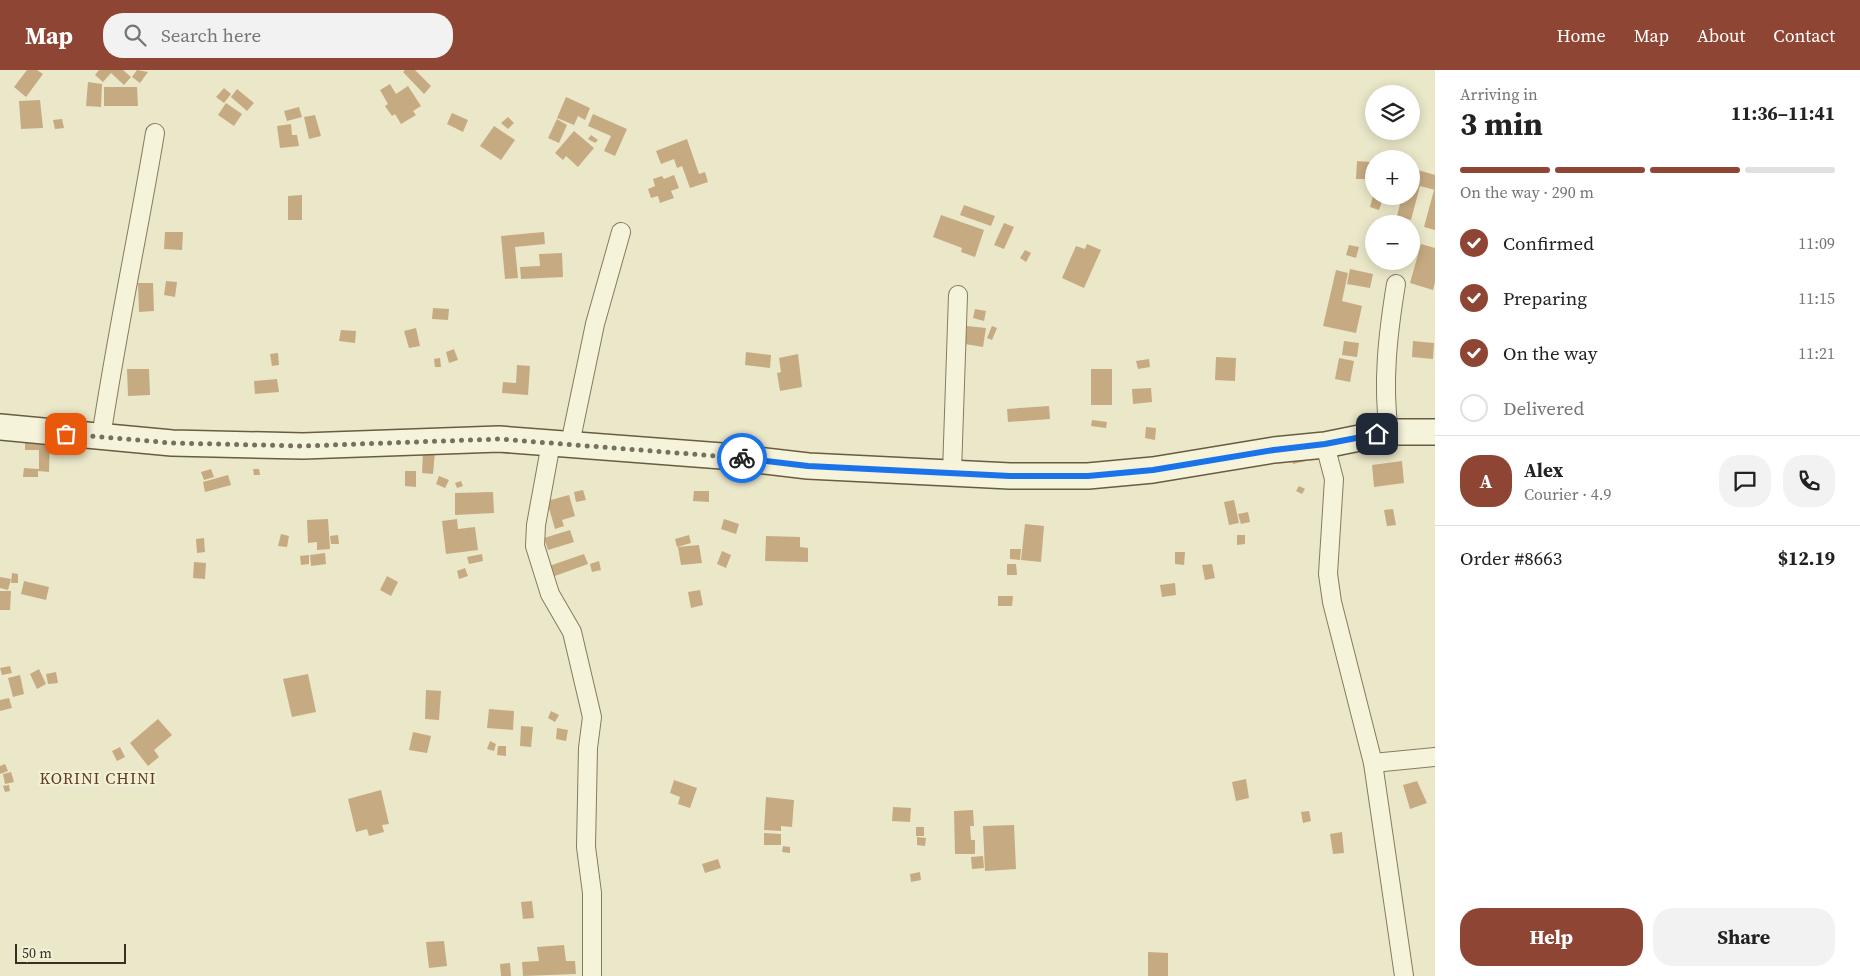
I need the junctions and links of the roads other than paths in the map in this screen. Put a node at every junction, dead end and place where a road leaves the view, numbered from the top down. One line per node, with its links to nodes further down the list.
1 (155, 133): 8 (street)
2 (621, 232): 9 (street)
3 (1396, 284): 6 (street)
4 (958, 295): 11 (street)
5 (0, 427): 8 (street)
6 (1389, 432): 7 (street); 10 (street)
7 (1435, 432)
8 (101, 438): 9 (street)
9 (561, 443): 11 (street); 14 (street)
10 (1325, 444): 11 (street); 13 (street)
11 (952, 472)
12 (1435, 757): 13 (street)
13 (1373, 763): 15 (street)
14 (592, 976)
15 (1404, 976)

